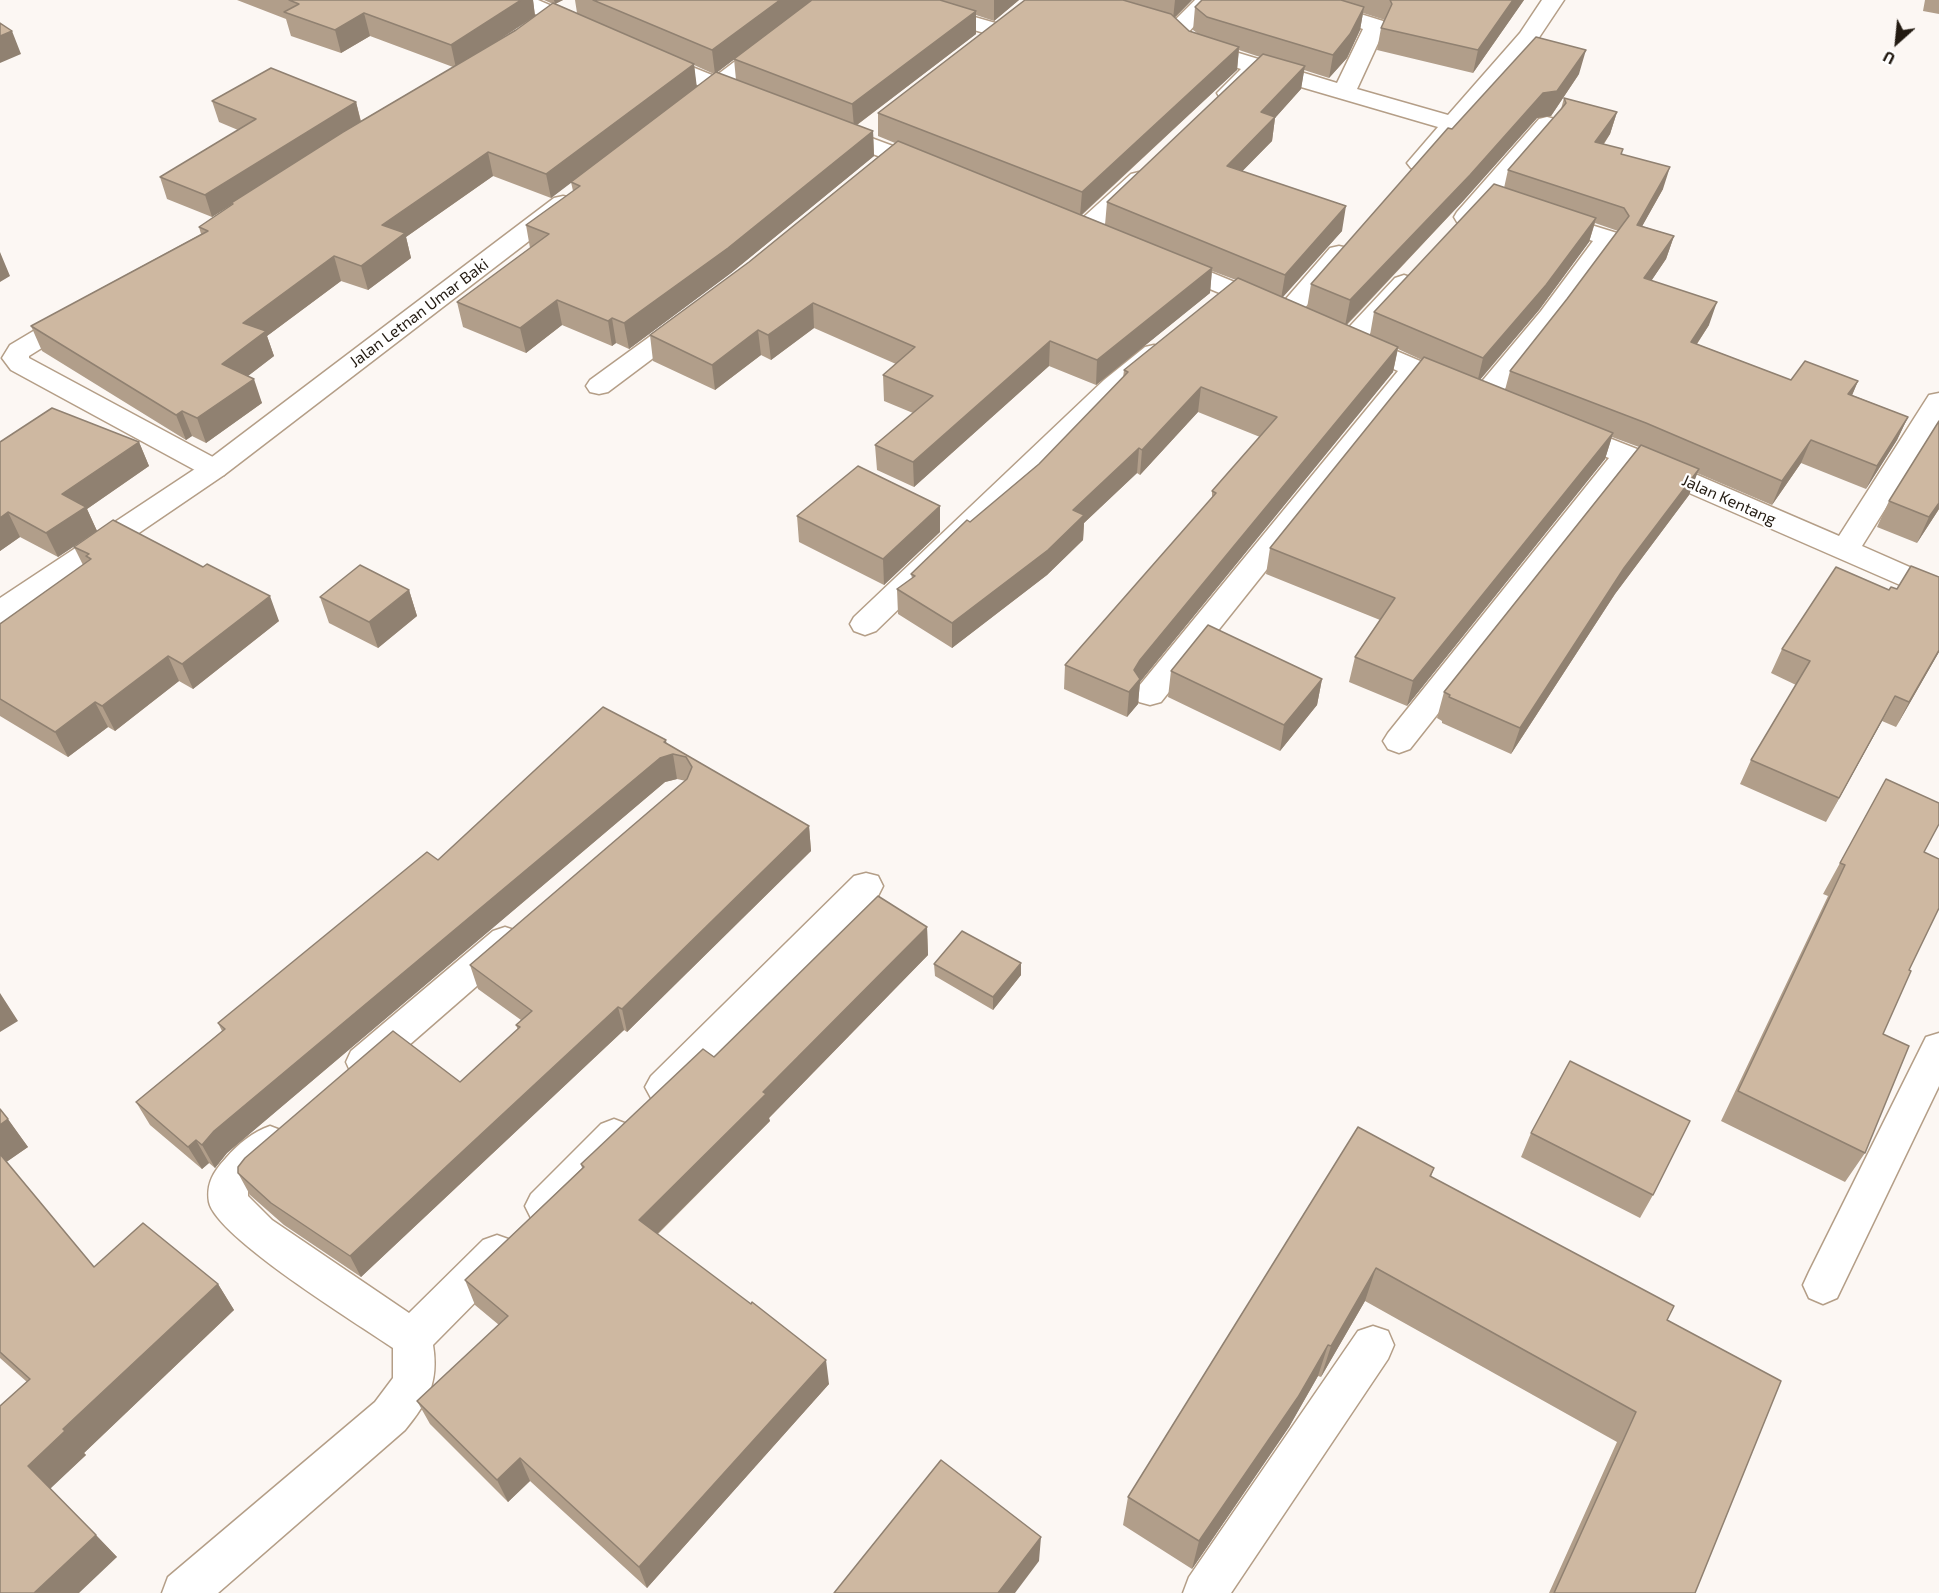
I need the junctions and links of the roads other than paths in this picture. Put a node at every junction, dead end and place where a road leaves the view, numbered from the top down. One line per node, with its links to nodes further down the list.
1 (521, 0): 7 (street)
2 (829, 0): 11 (street)
3 (892, 0): 8 (street)
4 (1207, 0): 10 (street)
5 (1553, 0): 17 (street)
6 (1305, 2): 12 (street)
7 (598, 35)
8 (979, 45)
9 (631, 49): 11 (street)
10 (1256, 67): 12 (street); 14 (street)
11 (718, 86): 13 (street); 15 (street)
12 (1344, 92): 17 (street)
13 (771, 106)
14 (1210, 109)
15 (670, 122)
16 (814, 123): 20 (street)
17 (1453, 124): 21 (street)
18 (1547, 124): 23 (street)
19 (1152, 166): 24 (street)
20 (951, 175)
21 (1406, 178)
22 (585, 187): 38 (street, Jalan Letnan Umar Baki)
23 (1506, 204): 25 (street); 33 (street)
24 (1085, 229)
25 (1452, 231)
26 (1350, 241): 31 (street)
27 (1148, 255): 31 (street)
28 (1422, 264): 31 (street)
29 (99, 302): 38 (street)
30 (706, 306): 34 (street)
31 (1318, 326): 33 (street)
32 (1177, 334): 42 (street)
33 (1414, 368): 43 (street)
34 (600, 386)
35 (1939, 401): 39 (street)
36 (1538, 420): 37 (street, Jalan Kentang)
37 (1627, 455): 39 (street, Jalan Kentang); 44 (street)
38 (214, 469): 41 (street, Jalan Letnan Umar Baki)
39 (1844, 551): 40 (street, Jalan Kentang)
40 (1939, 592)
41 (0, 613)
42 (865, 624)
43 (1150, 694)
44 (1399, 741)
45 (866, 886): 51 (street)
46 (532, 918): 48 (street)
47 (1939, 1048): 50 (street)
48 (342, 1082)
49 (296, 1120): 51 (street)
50 (1823, 1285)
51 (412, 1338): 53 (street)
52 (1372, 1345): 54 (street)
53 (184, 1593)
54 (1205, 1593)

